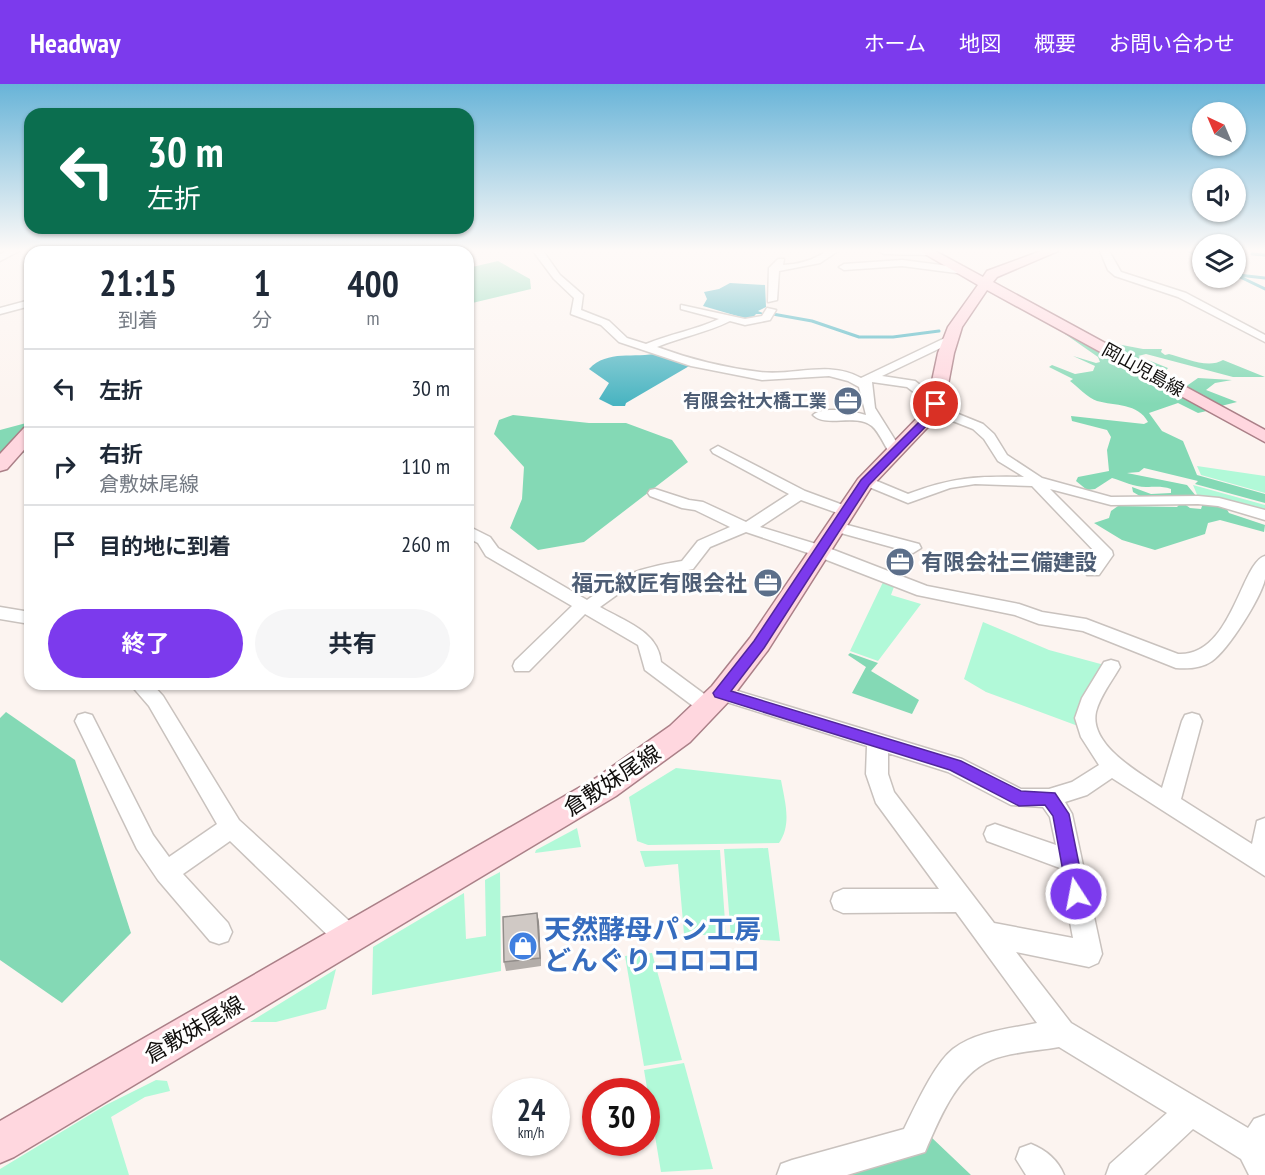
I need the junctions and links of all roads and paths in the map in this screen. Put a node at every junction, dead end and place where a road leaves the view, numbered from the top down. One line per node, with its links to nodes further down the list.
1 (578, 302): 12 (street)
2 (770, 302): 9 (street)
3 (967, 302): 10 (main road, 倉敷妹尾線)
4 (1020, 302): 17 (main road, 岡山児島線)
5 (1195, 302): 11 (street)
6 (24, 305): 8 (street)
7 (685, 307): 9 (street)
8 (0, 311)
9 (728, 318): 12 (street)
10 (951, 339): 13 (street); 14 (main road, 倉敷妹尾線)
11 (1265, 339)
12 (648, 347): 13 (street)
13 (867, 382): 14 (street); 16 (street)
14 (935, 406): 20 (main road, 倉敷妹尾線); 23 (street)
15 (819, 415): 16 (street)
16 (878, 424): 20 (street)
17 (1265, 437)
18 (24, 439): 21 (main road)
19 (718, 450): 25 (street)
20 (895, 451): 22 (main road, 倉敷妹尾線)
21 (0, 465)
22 (867, 481): 23 (street); 27 (main road, 倉敷妹尾線)
23 (1039, 482): 26 (street); 33 (street)
24 (655, 493): 28 (street)
25 (800, 494): 27 (street); 28 (street)
26 (1265, 515)
27 (841, 519): 30 (street); 31 (main road, 倉敷妹尾線)
28 (747, 528): 31 (street); 34 (street)
29 (474, 534): 34 (street)
30 (913, 548)
31 (820, 551): 32 (street); 40 (main road, 倉敷妹尾線)
32 (1265, 561)
33 (1093, 571)
34 (586, 607): 37 (street); 40 (street)
35 (0, 613): 36 (street)
36 (24, 617)
37 (522, 666)
38 (1111, 668): 44 (street)
39 (146, 690): 47 (street)
40 (714, 700): 43 (street); 57 (main road, 倉敷妹尾線)
41 (85, 721): 52 (street)
42 (1192, 722): 46 (street)
43 (878, 740): 45 (street); 53 (street)
44 (1112, 767): 45 (street); 46 (street)
45 (1049, 798): 50 (street)
46 (1169, 803): 51 (street)
47 (231, 827): 52 (street); 57 (street)
48 (1265, 828): 51 (street)
49 (995, 834): 50 (street)
50 (1070, 861): 56 (street)
51 (1263, 863)
52 (166, 872): 55 (street)
53 (961, 900): 54 (street); 56 (street)
54 (843, 901)
55 (219, 932)
56 (987, 934): 58 (street)
57 (349, 938): 60 (main road, 倉敷妹尾線)
58 (1061, 1033): 59 (street); 62 (street)
59 (1191, 1111): 61 (street); 63 (street)
60 (0, 1143)
61 (1261, 1151)
62 (792, 1175)
63 (1121, 1175)

